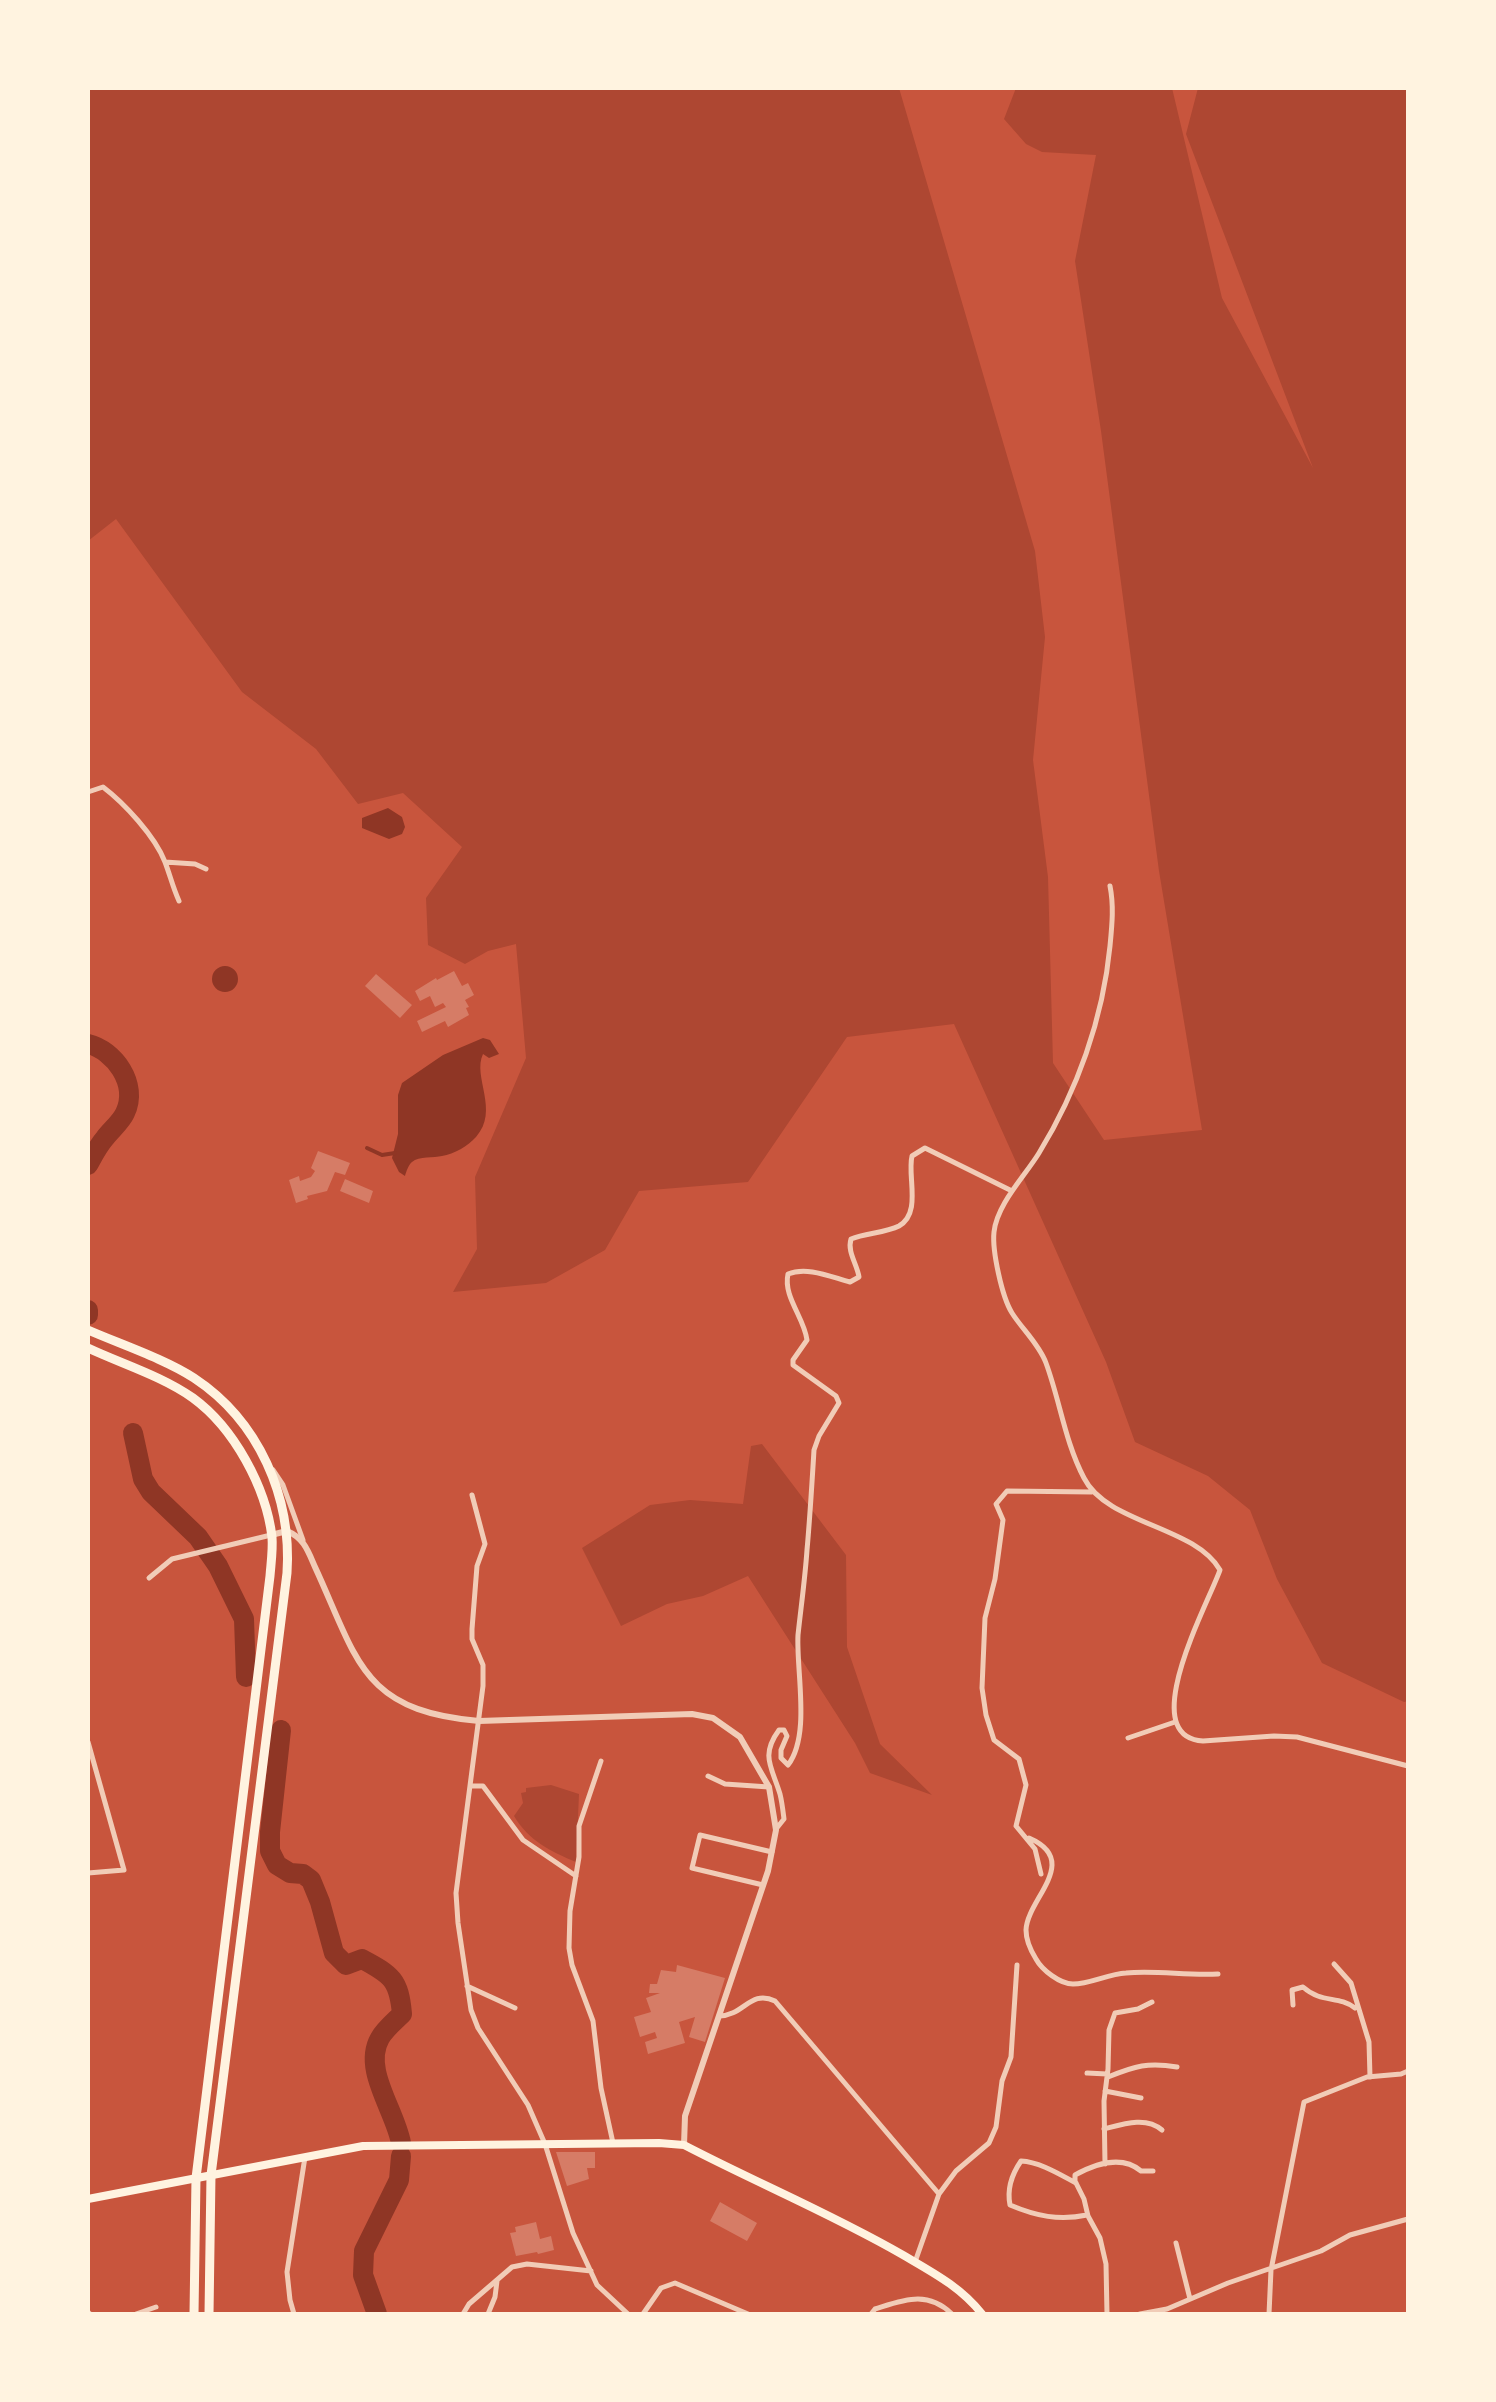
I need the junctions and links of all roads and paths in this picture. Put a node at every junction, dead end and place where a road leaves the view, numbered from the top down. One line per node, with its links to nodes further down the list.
1 (88, 792): 2 (street)
2 (165, 862): 3 (street); 5 (street)
3 (206, 868)
4 (1110, 886): 6 (street)
5 (179, 900)
6 (1012, 1191): 10 (street); 25 (street)
7 (88, 1330): 9 (highway)
8 (88, 1348): 13 (highway)
9 (266, 1459): 12 (highway); 14 (street)
10 (1096, 1492): 17 (street); 26 (street)
11 (472, 1496): 16 (street)
12 (287, 1532): 13 (street); 14 (street); 56 (highway)
13 (272, 1536): 15 (street); 57 (highway)
14 (303, 1540): 16 (street)
15 (149, 1578)
16 (479, 1721): 23 (street); 24 (street)
17 (1175, 1722): 18 (street); 21 (street)
18 (1128, 1738)
19 (88, 1742): 28 (street)
20 (601, 1761): 30 (street)
21 (1408, 1766)
22 (708, 1776): 24 (street)
23 (470, 1786): 30 (street); 35 (street)
24 (769, 1788): 25 (street)
25 (776, 1830): 27 (street)
26 (1026, 1837): 29 (street); 34 (street)
27 (772, 1852): 31 (street); 31 (street)
28 (88, 1873)
29 (1041, 1874)
30 (576, 1876): 50 (street)
31 (763, 1885): 40 (street)
32 (1334, 1964): 39 (street)
33 (1017, 1965): 59 (street)
34 (1218, 1974)
35 (467, 1986): 38 (street); 51 (street)
36 (1152, 2002): 44 (street)
37 (1292, 2006): 39 (street)
38 (515, 2008)
39 (1357, 2010): 45 (street)
40 (719, 2016): 52 (street); 59 (street)
41 (1177, 2067): 44 (street)
42 (1408, 2072): 45 (street)
43 (1087, 2073): 44 (street)
44 (1107, 2076): 46 (street)
45 (1370, 2076): 65 (street)
46 (1105, 2091): 47 (street); 48 (street)
47 (1141, 2098)
48 (1104, 2129): 49 (street); 54 (street)
49 (1162, 2130)
50 (612, 2143): 51 (main road); 52 (main road)
51 (545, 2144): 53 (main road); 66 (street)
52 (684, 2146): 64 (main road)
53 (305, 2157): 56 (main road); 74 (street)
54 (1105, 2164): 55 (street); 58 (street)
55 (1153, 2170)
56 (212, 2174): 57 (main road); 73 (highway)
57 (196, 2178): 60 (main road); 72 (highway)
58 (1076, 2183): 61 (street); 61 (street)
59 (938, 2194): 64 (street)
60 (88, 2199)
61 (1088, 2214): 83 (street)
62 (1408, 2219): 65 (street)
63 (1176, 2243): 68 (street)
64 (915, 2262): 82 (main road)
65 (1270, 2270): 68 (street); 85 (street)
66 (590, 2271): 67 (street); 77 (street)
67 (497, 2281): 75 (street); 76 (street)
68 (1190, 2299): 70 (street)
69 (156, 2307): 71 (street)
70 (1174, 2310): 84 (street)
71 (136, 2314)
72 (194, 2314)
73 (210, 2314)
74 (294, 2314)
75 (463, 2314)
76 (488, 2314)
77 (628, 2314)
78 (643, 2314): 79 (street)
79 (748, 2314)
80 (871, 2314): 81 (street)
81 (952, 2314)
82 (982, 2314)
83 (1107, 2314)
84 (1140, 2314)
85 (1269, 2314)

